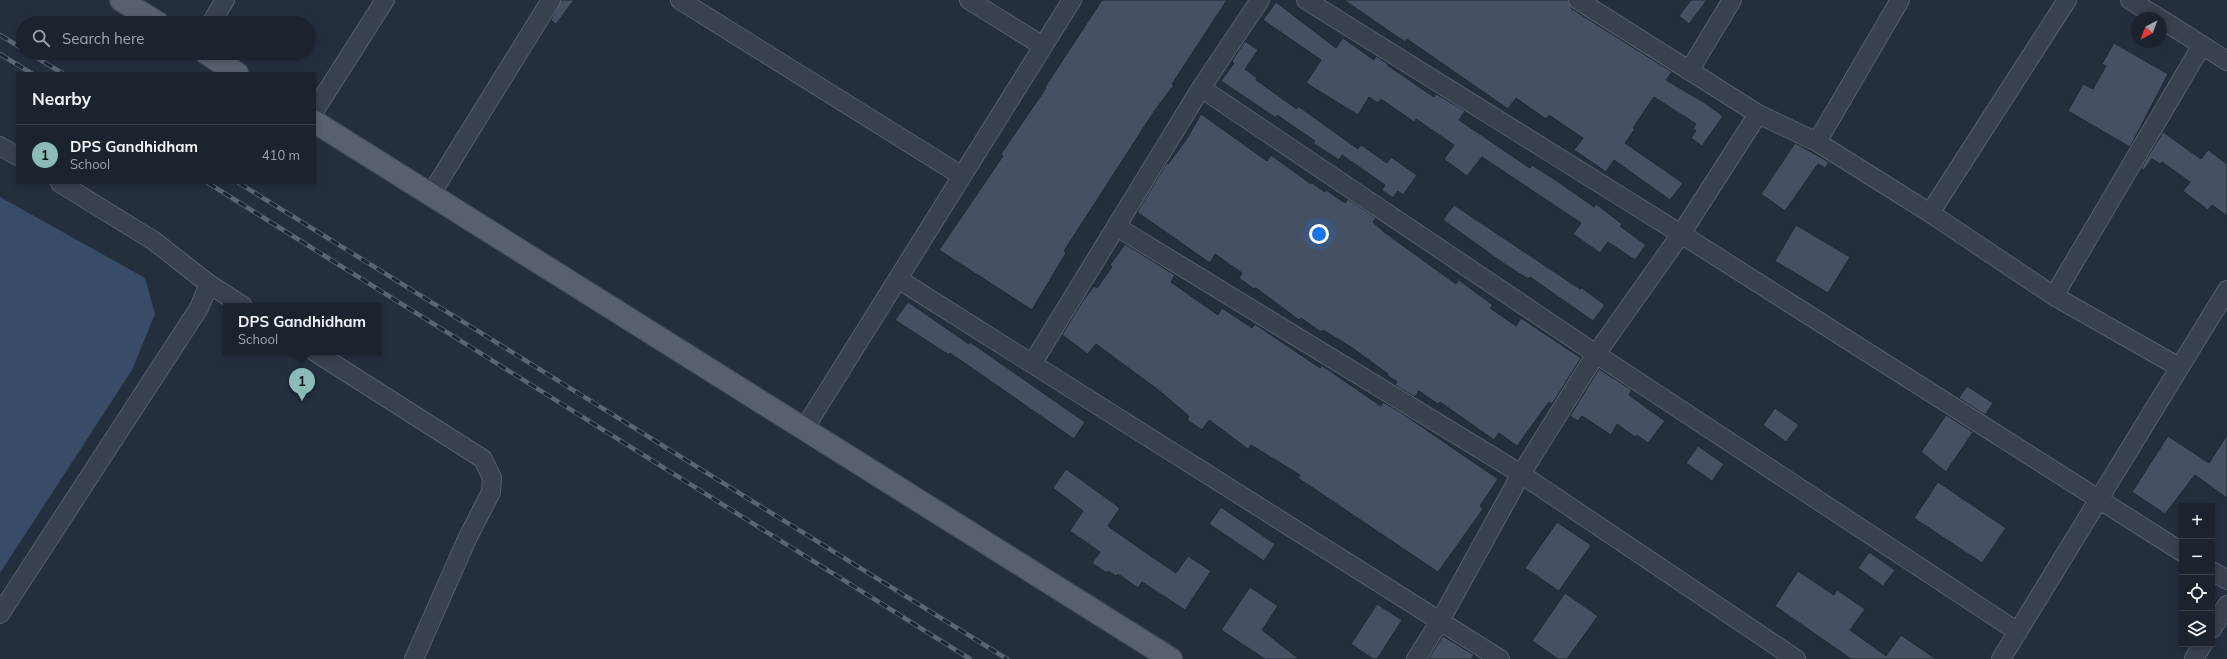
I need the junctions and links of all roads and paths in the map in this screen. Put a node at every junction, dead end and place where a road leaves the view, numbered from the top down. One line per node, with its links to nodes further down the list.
1 (121, 0): 16 (main road)
2 (226, 0): 17 (street)
3 (385, 0): 26 (street)
4 (551, 0): 34 (street)
5 (680, 0): 32 (street)
6 (970, 0): 20 (street)
7 (1072, 0): 20 (street)
8 (1260, 0): 25 (street)
9 (1306, 0): 37 (street)
10 (1578, 0): 23 (street)
11 (1732, 0): 23 (street)
12 (1900, 0): 29 (street)
13 (2067, 0): 35 (street)
14 (2130, 0): 15 (street)
15 (2149, 12)
16 (147, 16)
17 (216, 16)
18 (2167, 23): 19 (street)
19 (2202, 45): 22 (street); 41 (street)
20 (1043, 46): 32 (street)
21 (217, 60): 24 (main road)
22 (2227, 60)
23 (1689, 71): 27 (street)
24 (235, 72)
25 (1201, 88): 36 (street); 43 (street)
26 (316, 108)
27 (1758, 114): 29 (street); 37 (street)
28 (316, 123): 34 (main road)
29 (1817, 142): 35 (street)
30 (0, 146): 31 (street)
31 (16, 155)
32 (962, 176): 38 (street)
33 (62, 184): 39 (street)
34 (431, 194): 47 (main road)
35 (1930, 213): 41 (street)
36 (1117, 227): 45 (street); 48 (street)
37 (1680, 234): 43 (street); 49 (street)
38 (898, 279): 45 (street); 47 (street)
39 (209, 284): 42 (street); 54 (street)
40 (2227, 290): 46 (street)
41 (2054, 296): 46 (street)
42 (238, 303)
43 (1596, 354): 48 (street); 57 (street)
44 (320, 355): 59 (street)
45 (1032, 364): 55 (street)
46 (2179, 367): 49 (street)
47 (804, 429): 60 (main road)
48 (1521, 474): 55 (street); 63 (street)
49 (2098, 499): 50 (street); 57 (street)
50 (2179, 550)
51 (2215, 573): 52 (street)
52 (2227, 580)
53 (2227, 605): 56 (street)
54 (0, 614)
55 (1440, 621): 61 (street); 62 (street)
56 (2215, 624)
57 (2018, 632): 64 (street)
58 (2201, 647): 65 (street)
59 (414, 659)
60 (1171, 659)
61 (1416, 659)
62 (1500, 659)
63 (1796, 659)
64 (2001, 659)
65 (2194, 659)

